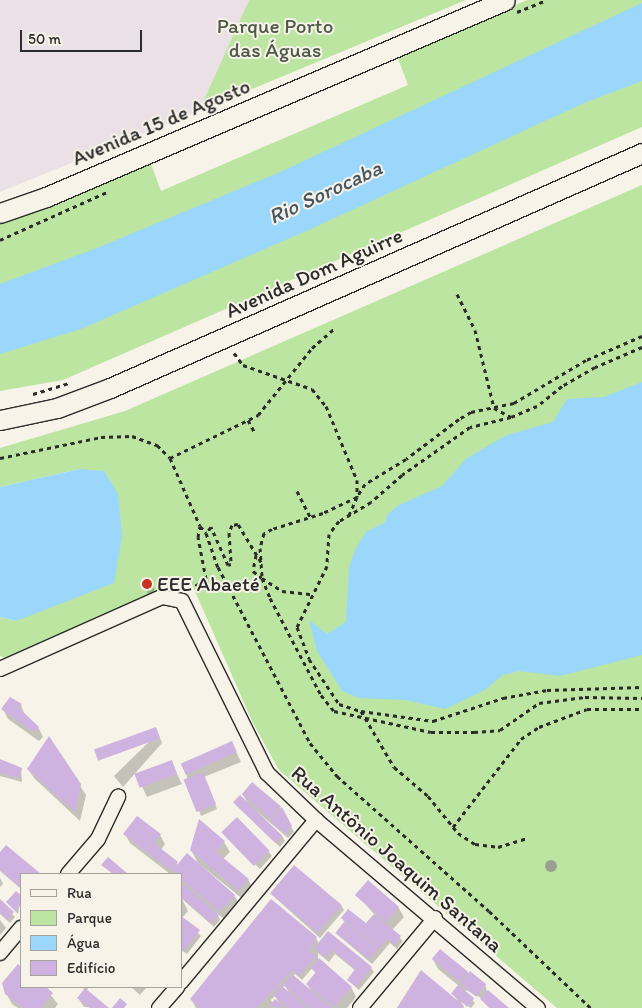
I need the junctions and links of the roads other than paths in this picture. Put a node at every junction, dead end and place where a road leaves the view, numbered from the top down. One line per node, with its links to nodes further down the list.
1 (505, 0): 3 (main road, Avenida 15 de Agosto)
2 (642, 153): 4 (main road, Avenida Dom Aguirre)
3 (0, 213)
4 (0, 420)
5 (0, 669): 7 (street, Rua Antônio Joaquim Santana)
6 (118, 797): 8 (street)
7 (316, 820): 9 (street, Rua Antônio Joaquim Santana); 12 (street)
8 (69, 873)
9 (436, 918): 15 (street); 16 (street, Rua Antônio Joaquim Santana)
10 (20, 929): 11 (street)
11 (0, 953)
12 (182, 981)
13 (176, 988): 14 (street)
14 (159, 1008)
15 (360, 1008)
16 (538, 1008)

